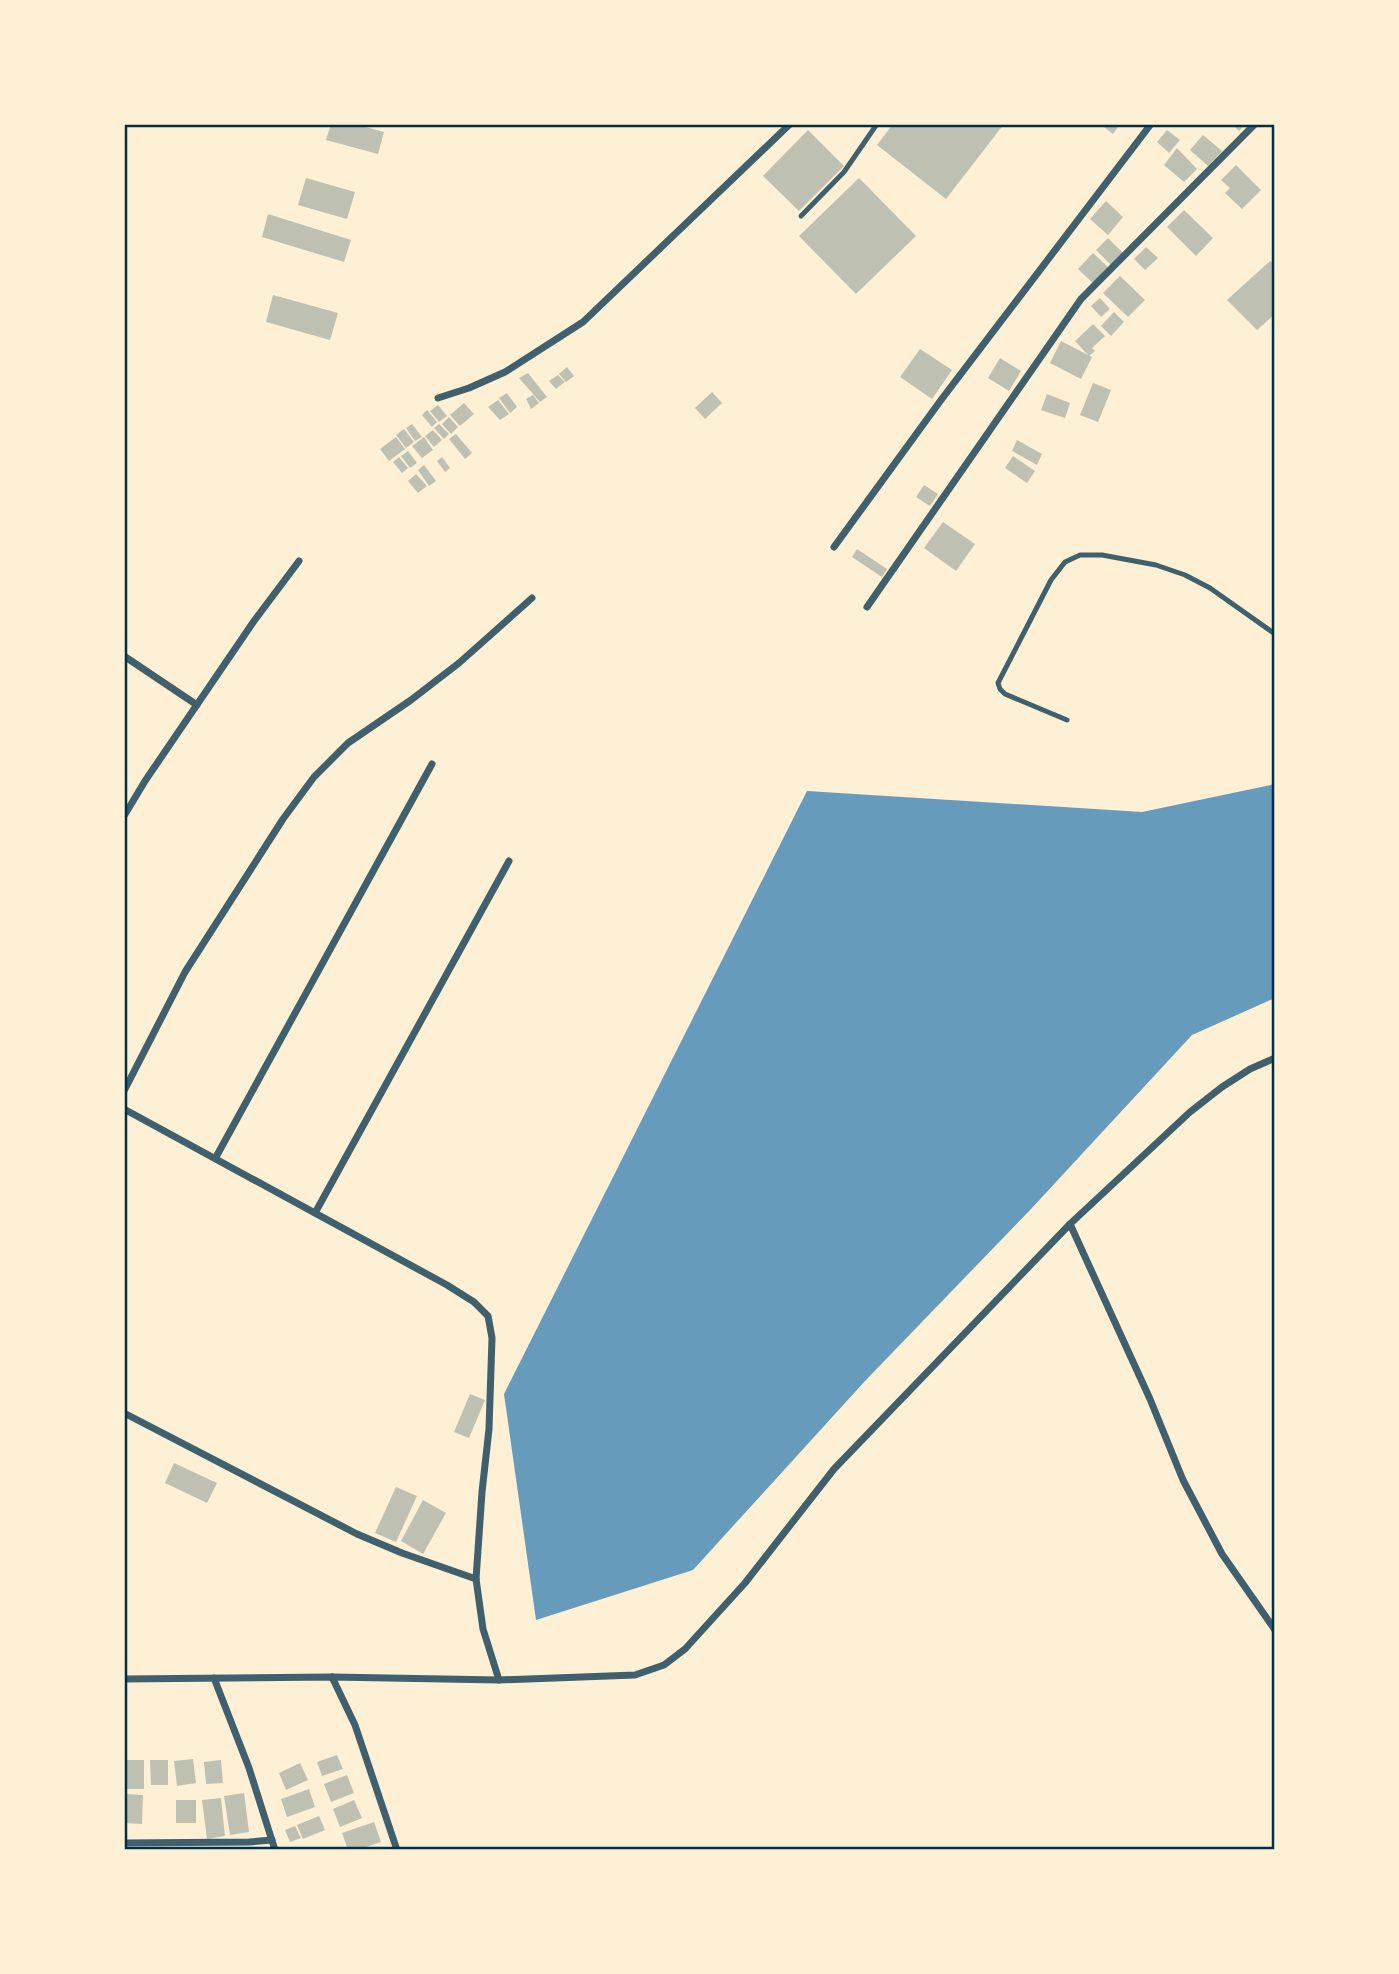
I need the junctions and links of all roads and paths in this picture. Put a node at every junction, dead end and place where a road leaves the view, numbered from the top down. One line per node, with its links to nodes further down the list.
1 (790, 124): 6 (street)
2 (877, 124): 5 (lane)
3 (1152, 124): 7 (street)
4 (1255, 124): 10 (street)
5 (802, 216)
6 (438, 398)
7 (834, 547)
8 (299, 561): 13 (street)
9 (532, 598): 19 (street)
10 (867, 607)
11 (1275, 634): 14 (lane)
12 (124, 656): 13 (street)
13 (197, 705): 16 (street)
14 (1067, 720)
15 (432, 764): 21 (street)
16 (124, 817)
17 (509, 861): 22 (street)
18 (1275, 1058): 23 (street)
19 (124, 1091)
20 (124, 1109): 21 (street)
21 (216, 1157): 22 (street)
22 (315, 1213): 25 (street)
23 (1070, 1224): 26 (street); 30 (street)
24 (124, 1413): 25 (street)
25 (476, 1579): 30 (street)
26 (1275, 1630)
27 (332, 1677): 28 (street); 30 (street); 36 (street)
28 (214, 1678): 29 (street); 31 (street)
29 (124, 1679)
30 (499, 1680)
31 (272, 1840): 34 (street); 35 (street)
32 (124, 1843): 33 (street)
33 (133, 1846): 34 (street)
34 (249, 1846)
35 (275, 1850)
36 (397, 1850)

